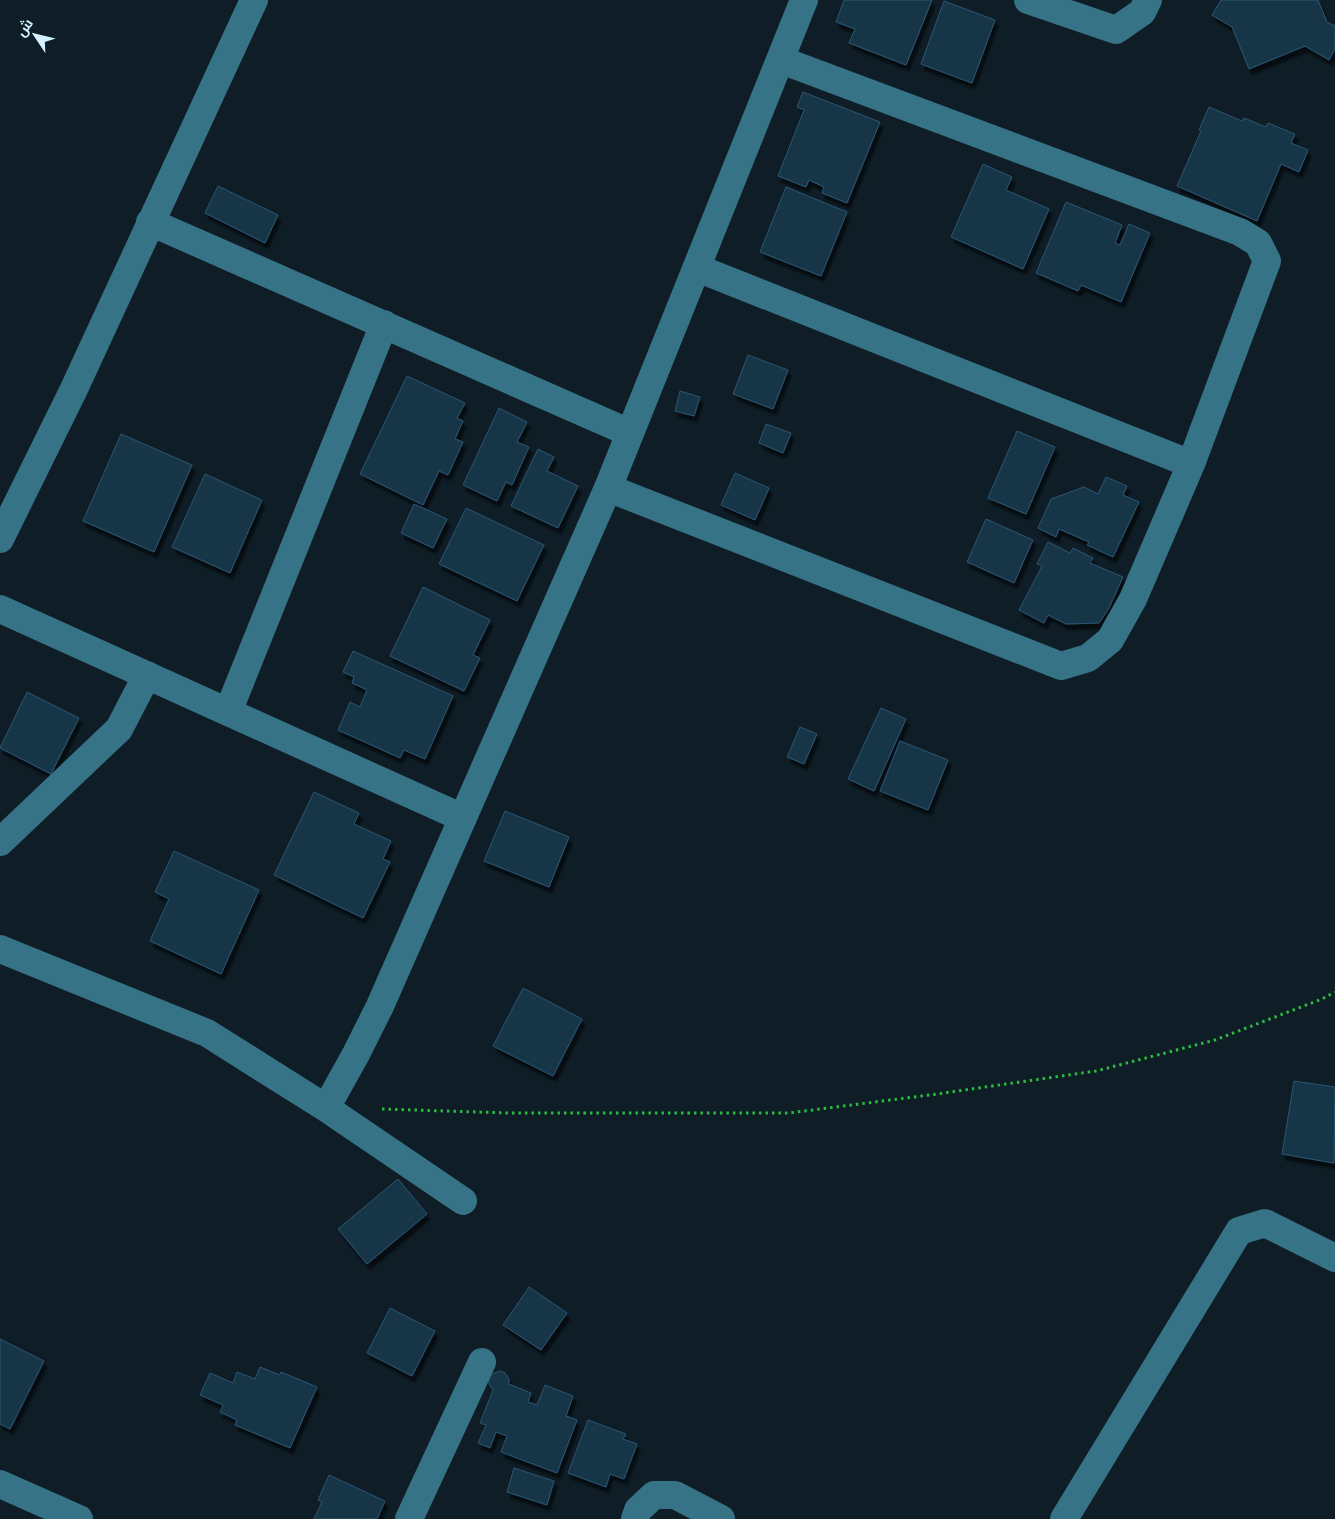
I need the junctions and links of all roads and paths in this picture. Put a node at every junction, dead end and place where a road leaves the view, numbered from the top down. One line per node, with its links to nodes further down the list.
1 (254, 0): 6 (street)
2 (804, 0): 5 (street)
3 (1028, 0): 4 (street)
4 (1148, 0)
5 (781, 60): 7 (street); 10 (street)
6 (150, 222): 8 (street); 12 (street)
7 (697, 268): 9 (street); 10 (street)
8 (384, 324): 9 (street); 15 (street)
9 (630, 433): 11 (street)
10 (1191, 464): 11 (street)
11 (608, 488): 16 (street)
12 (0, 539)
13 (0, 609): 14 (street)
14 (147, 675): 15 (street); 17 (street)
15 (228, 712): 16 (street)
16 (462, 818): 20 (street)
17 (0, 842)
18 (0, 949): 20 (street)
19 (1335, 992): 21 (path)
20 (326, 1108): 22 (street)
21 (374, 1109)
22 (463, 1201)
23 (1335, 1258): 30 (street)
24 (482, 1362): 27 (street)
25 (0, 1484): 26 (street)
26 (79, 1519)
27 (409, 1519)
28 (635, 1519): 29 (street)
29 (721, 1519)
30 (1064, 1519)

